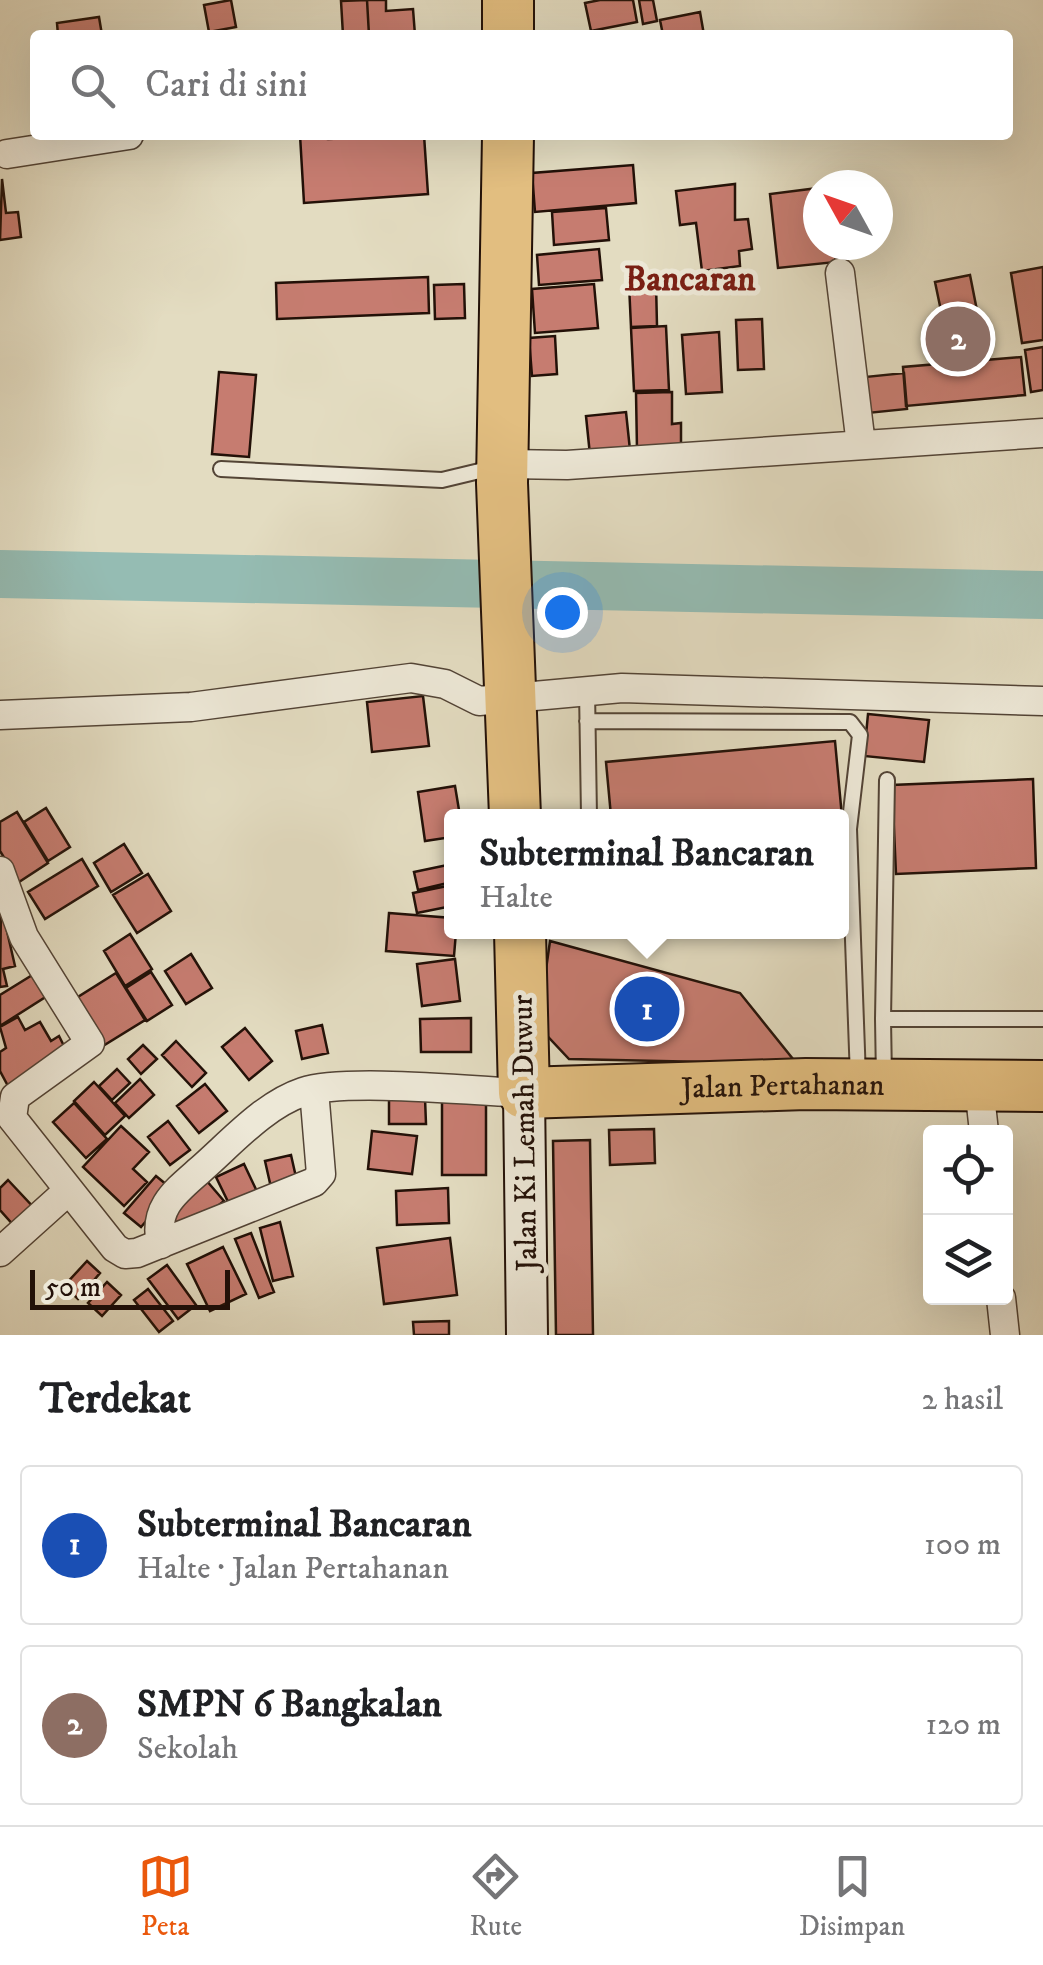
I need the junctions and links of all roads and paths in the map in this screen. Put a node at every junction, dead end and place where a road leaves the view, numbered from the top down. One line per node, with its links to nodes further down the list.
1 (508, 0): 2 (highway)
2 (508, 30)
3 (97, 140): 5 (street)
4 (508, 140): 10 (highway)
5 (7, 154)
6 (840, 273): 8 (street)
7 (1043, 433): 8 (street)
8 (861, 445): 10 (street)
9 (221, 469): 10 (lane)
10 (502, 473): 11 (highway)
11 (510, 690): 12 (street); 14 (street); 17 (highway)
12 (586, 690): 13 (street); 15 (lane)
13 (1043, 702)
14 (0, 715)
15 (587, 721): 18 (lane); 19 (lane)
16 (887, 780): 24 (lane)
17 (515, 809)
18 (589, 809)
19 (849, 812)
20 (849, 863): 25 (lane)
21 (0, 872): 30 (street)
22 (520, 939): 28 (highway, Jalan Ki Lemah Duwur)
23 (1043, 1019): 24 (lane)
24 (883, 1020): 25 (lane)
25 (871, 1084): 28 (highway, Jalan Pertahanan); 29 (highway, Jalan Pertahanan)
26 (1043, 1086): 29 (highway, Jalan Pertahanan)
27 (314, 1090): 28 (street); 31 (street); 31 (street)
28 (524, 1093): 34 (main road, Jalan Ki Lemah Duwur)
29 (982, 1109)
30 (69, 1190): 31 (street); 32 (street)
31 (161, 1244)
32 (0, 1252)
33 (1002, 1305): 35 (street)
34 (527, 1335)
35 (1005, 1335)

